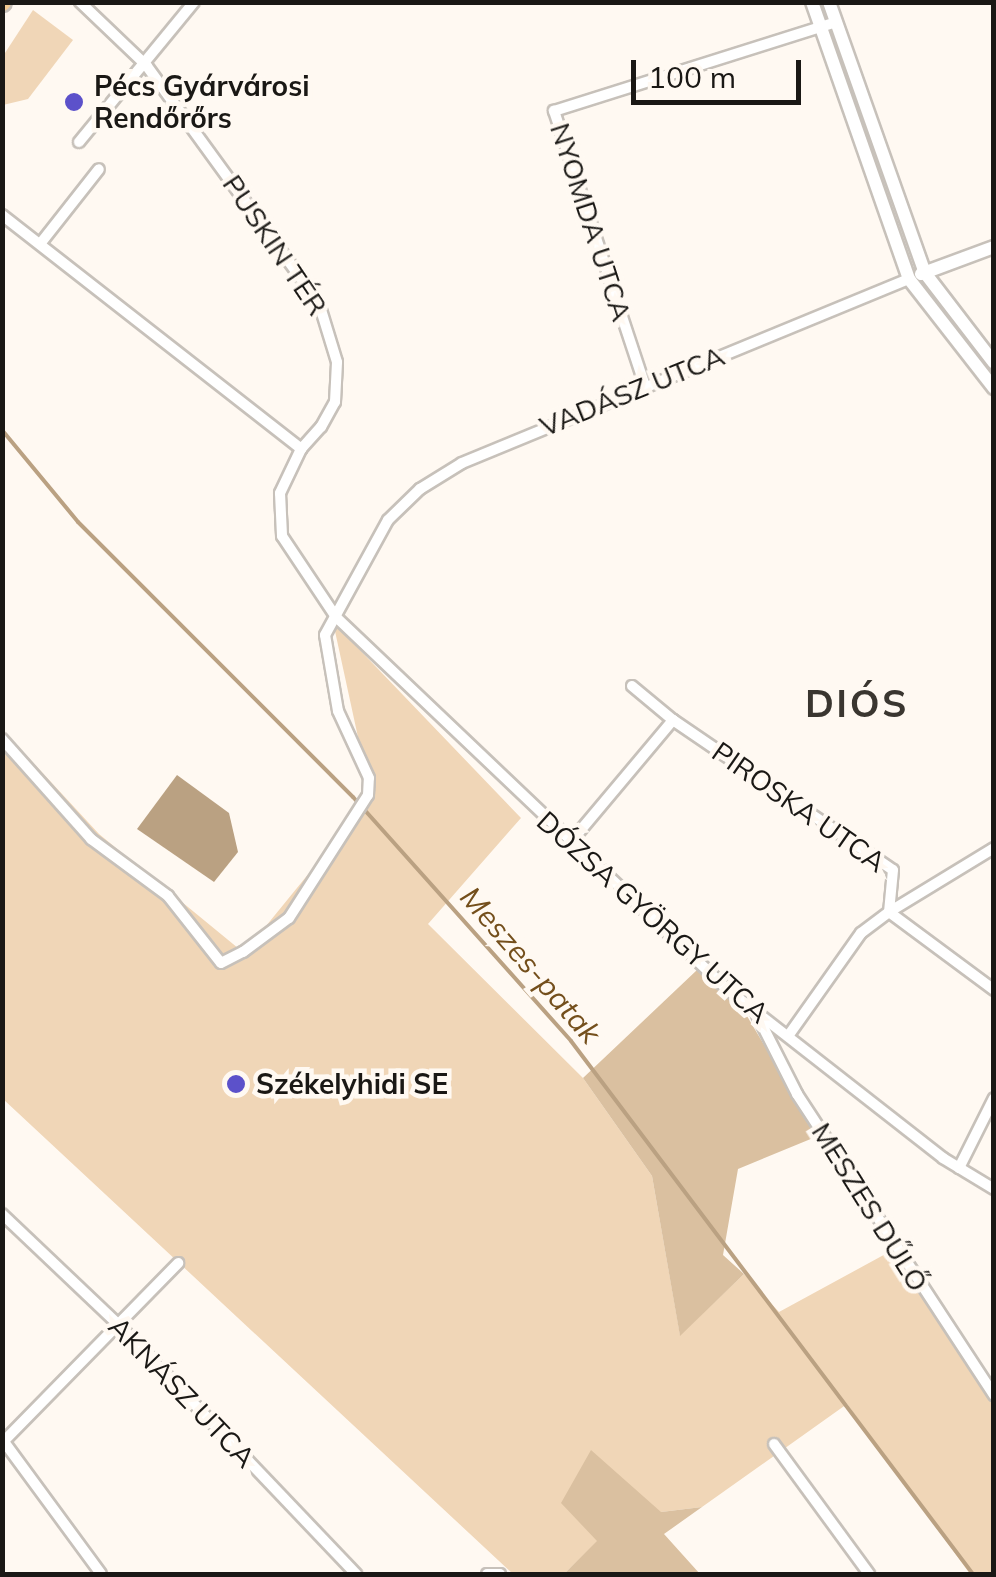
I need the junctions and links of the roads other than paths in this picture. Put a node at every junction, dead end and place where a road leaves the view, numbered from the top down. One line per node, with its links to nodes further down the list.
1 (80, 2): 7 (street, PUSKIN TÉR)
2 (194, 2): 7 (street)
3 (812, 2): 6 (street)
4 (830, 2): 5 (street)
5 (836, 22): 6 (street, NYOMDA UTCA); 13 (street)
6 (820, 28): 14 (street); 16 (street, NYOMDA UTCA)
7 (147, 66): 8 (street); 18 (street, PUSKIN TÉR)
8 (79, 142)
9 (99, 169): 11 (street)
10 (2, 214): 11 (street)
11 (40, 244): 18 (street)
12 (994, 247): 13 (street, VADÁSZ UTCA)
13 (925, 273): 14 (street, VADÁSZ UTCA); 15 (street)
14 (909, 279): 16 (street, VADÁSZ UTCA); 17 (street)
15 (994, 363)
16 (644, 386): 19 (street, VADÁSZ UTCA)
17 (994, 388)
18 (301, 449): 19 (street, PUSKIN TÉR)
19 (336, 617): 22 (street, VADÁSZ UTCA); 23 (street, DÓZSA GYÖRGY UTCA)
20 (632, 686): 21 (street)
21 (673, 720): 23 (street); 25 (street, PIROSKA UTCA)
22 (2, 739)
23 (569, 844): 27 (street, DÓZSA GYÖRGY UTCA)
24 (994, 848): 25 (street)
25 (888, 912): 26 (street); 28 (street, PIROSKA UTCA)
26 (994, 990)
27 (756, 1013): 28 (street, DÓZSA GYÖRGY UTCA); 35 (street, MESZES DŰLŐ)
28 (788, 1036): 30 (street, DÓZSA GYÖRGY UTCA)
29 (994, 1098): 30 (street)
30 (959, 1168): 31 (street, DÓZSA GYÖRGY UTCA)
31 (994, 1189)
32 (2, 1214): 34 (street, AKNÁSZ UTCA)
33 (178, 1263): 34 (street)
34 (119, 1325): 36 (street); 39 (street, AKNÁSZ UTCA)
35 (994, 1395)
36 (3, 1441): 38 (street)
37 (774, 1444): 42 (street)
38 (101, 1574)
39 (356, 1574)
40 (487, 1574): 41 (street)
41 (500, 1574)
42 (869, 1574)

